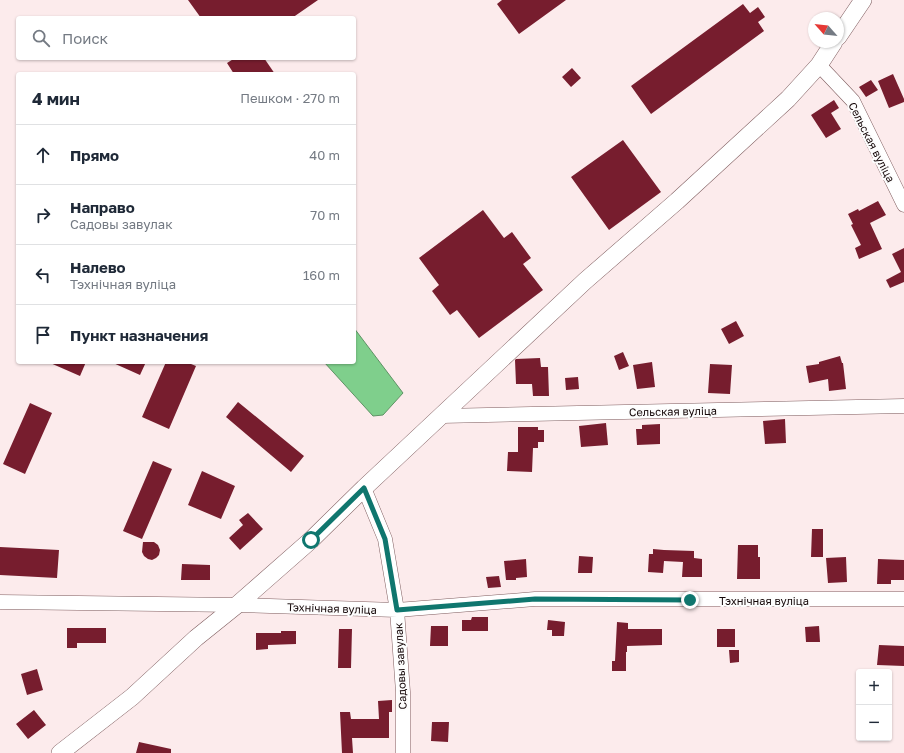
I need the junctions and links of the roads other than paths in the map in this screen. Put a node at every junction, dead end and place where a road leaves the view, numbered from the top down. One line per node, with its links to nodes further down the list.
1 (863, 0): 2 (street)
2 (844, 28)
3 (830, 48): 4 (street)
4 (819, 64): 5 (street, Сельская вуліца); 7 (street)
5 (904, 205)
6 (904, 406): 7 (street, Сельская вуліца)
7 (441, 416): 8 (street)
8 (364, 488): 11 (street); 12 (street, Садовы завулак)
9 (904, 599): 12 (street, Тэхнічная вуліца)
10 (0, 602): 11 (street, Тэхнічная вуліца)
11 (237, 605): 12 (street, Тэхнічная вуліца); 13 (street)
12 (397, 610): 14 (street, Садовы завулак)
13 (60, 753)
14 (403, 753)

